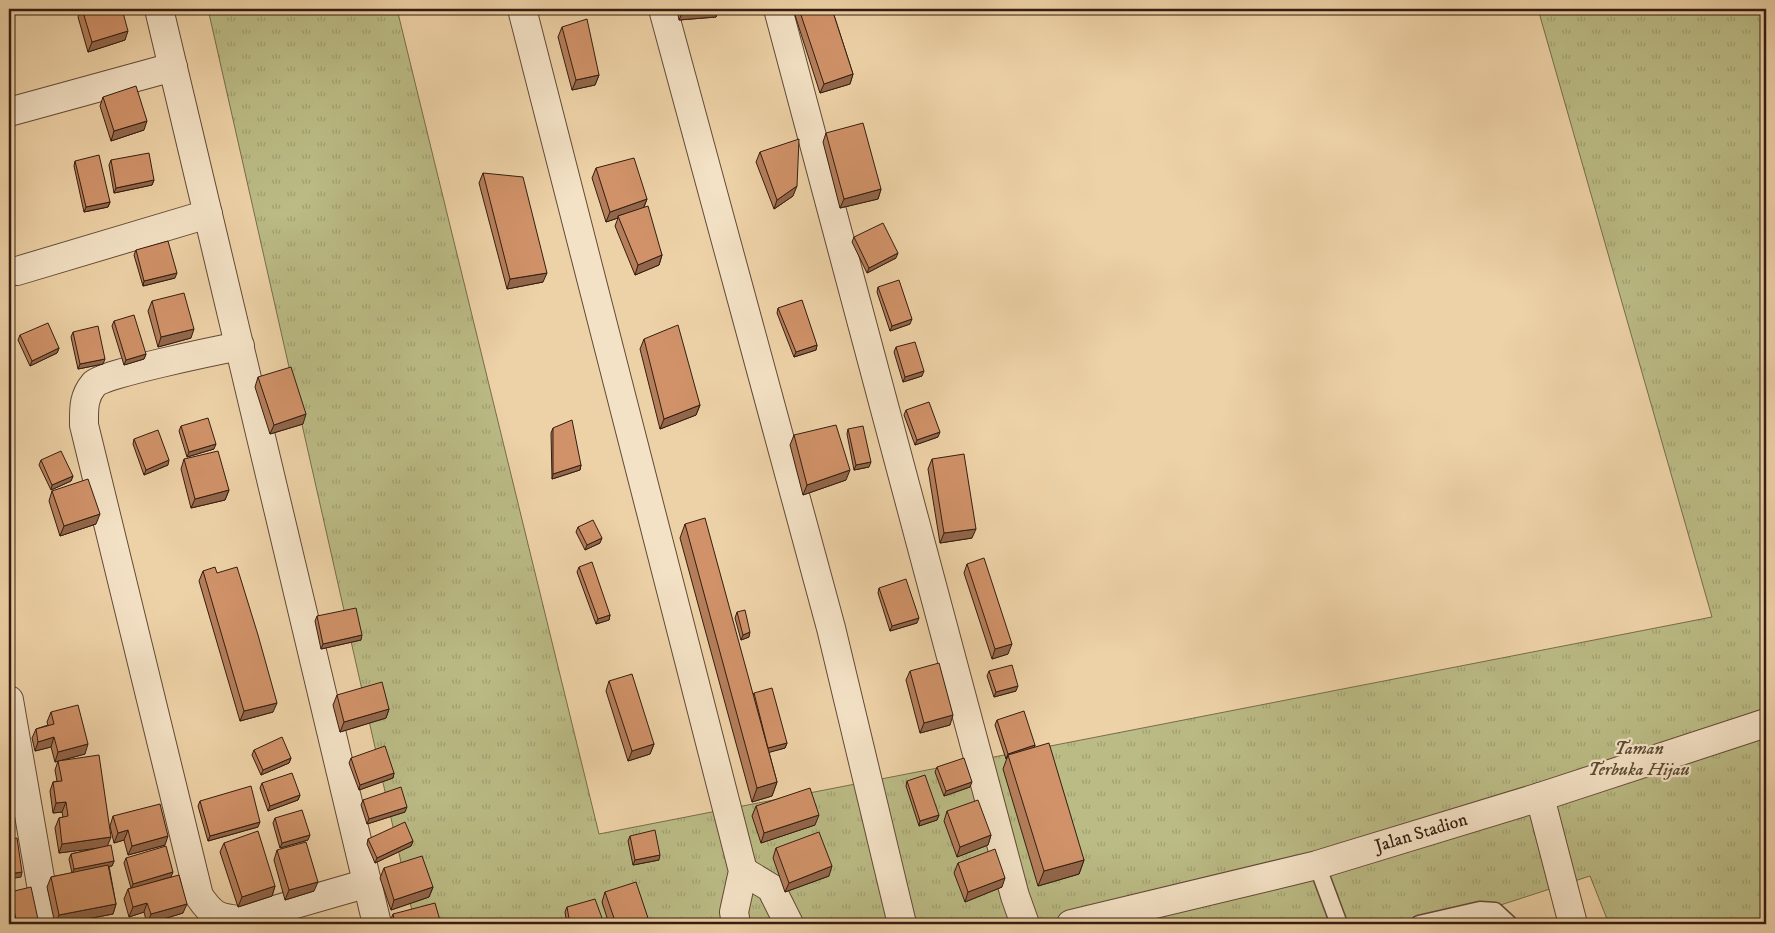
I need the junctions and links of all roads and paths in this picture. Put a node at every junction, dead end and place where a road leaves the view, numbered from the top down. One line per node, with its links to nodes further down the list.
1 (159, 9): 5 (street)
2 (522, 9): 14 (street)
3 (663, 9): 20 (street)
4 (778, 9): 21 (street)
5 (173, 67): 6 (street); 7 (street)
6 (9, 112)
7 (208, 214): 8 (street); 9 (street)
8 (17, 271)
9 (240, 346): 15 (street); 15 (street)
10 (9, 700): 16 (street)
11 (1766, 723): 12 (street, Jalan Stadion)
12 (1540, 797): 13 (street, Jalan Stadion); 26 (street)
13 (1317, 865): 22 (street, Jalan Stadion); 23 (lane)
14 (743, 871): 18 (street); 19 (street)
15 (368, 883): 17 (street)
16 (48, 924)
17 (378, 924)
18 (736, 924)
19 (789, 924)
20 (902, 924)
21 (1025, 924)
22 (1071, 924)
23 (1339, 924)
24 (1419, 924): 25 (lane)
25 (1509, 924)
26 (1573, 924)

